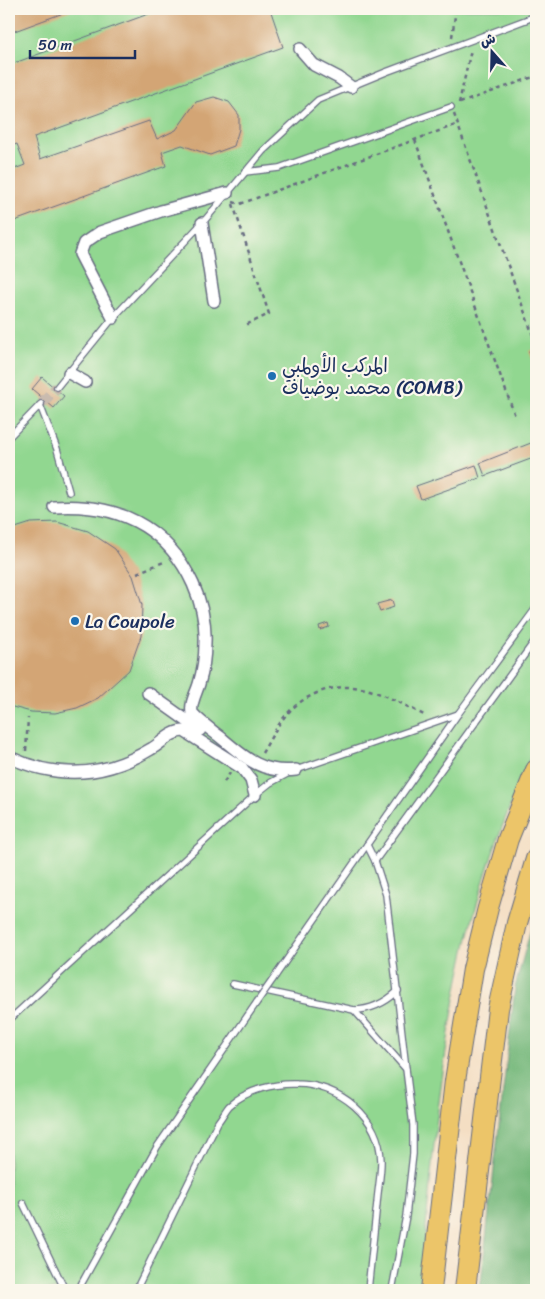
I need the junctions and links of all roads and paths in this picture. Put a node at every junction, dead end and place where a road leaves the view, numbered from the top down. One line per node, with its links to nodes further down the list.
1 (456, 9): 4 (path)
2 (536, 16): 3 (lane)
3 (473, 39): 4 (lane); 8 (path)
4 (451, 47): 7 (lane)
5 (300, 49): 7 (street)
6 (536, 76): 8 (path)
7 (350, 86): 12 (lane)
8 (459, 104): 9 (path)
9 (451, 106): 10 (path); 12 (lane)
10 (458, 124): 11 (path); 18 (path)
11 (415, 140): 13 (path); 22 (path)
12 (245, 172): 13 (lane)
13 (227, 198): 14 (lane); 16 (street); 17 (path)
14 (202, 223): 15 (street); 16 (lane)
15 (214, 301)
16 (113, 318): 19 (lane)
17 (246, 325)
18 (536, 344)
19 (69, 373): 20 (street); 21 (lane)
20 (85, 382)
21 (57, 387)
22 (515, 416)
23 (9, 437): 24 (lane)
24 (69, 492)
25 (54, 507): 26 (street)
26 (178, 556): 27 (path); 34 (street)
27 (137, 573)
28 (536, 608): 31 (lane)
29 (536, 639): 44 (lane)
30 (148, 693): 34 (street)
31 (458, 714): 33 (lane); 42 (lane)
32 (28, 718): 37 (path)
33 (436, 721): 36 (path); 38 (lane)
34 (218, 744): 36 (street); 37 (street)
35 (9, 757): 37 (street)
36 (239, 759): 38 (street); 40 (path); 41 (street)
37 (26, 765)
38 (296, 770): 41 (lane)
39 (536, 770): 56 (highway)
40 (224, 782)
41 (255, 795): 48 (lane)
42 (367, 845): 44 (lane); 52 (lane, bridge)
43 (536, 859): 57 (highway)
44 (375, 861): 46 (lane)
45 (234, 984): 47 (lane)
46 (398, 991): 47 (lane); 49 (lane)
47 (354, 1010): 49 (lane)
48 (9, 1020)
49 (406, 1069): 55 (lane)
50 (23, 1203): 51 (lane)
51 (65, 1290)
52 (78, 1290)
53 (136, 1290): 54 (lane)
54 (368, 1290)
55 (392, 1290)
56 (431, 1290)
57 (465, 1290)

